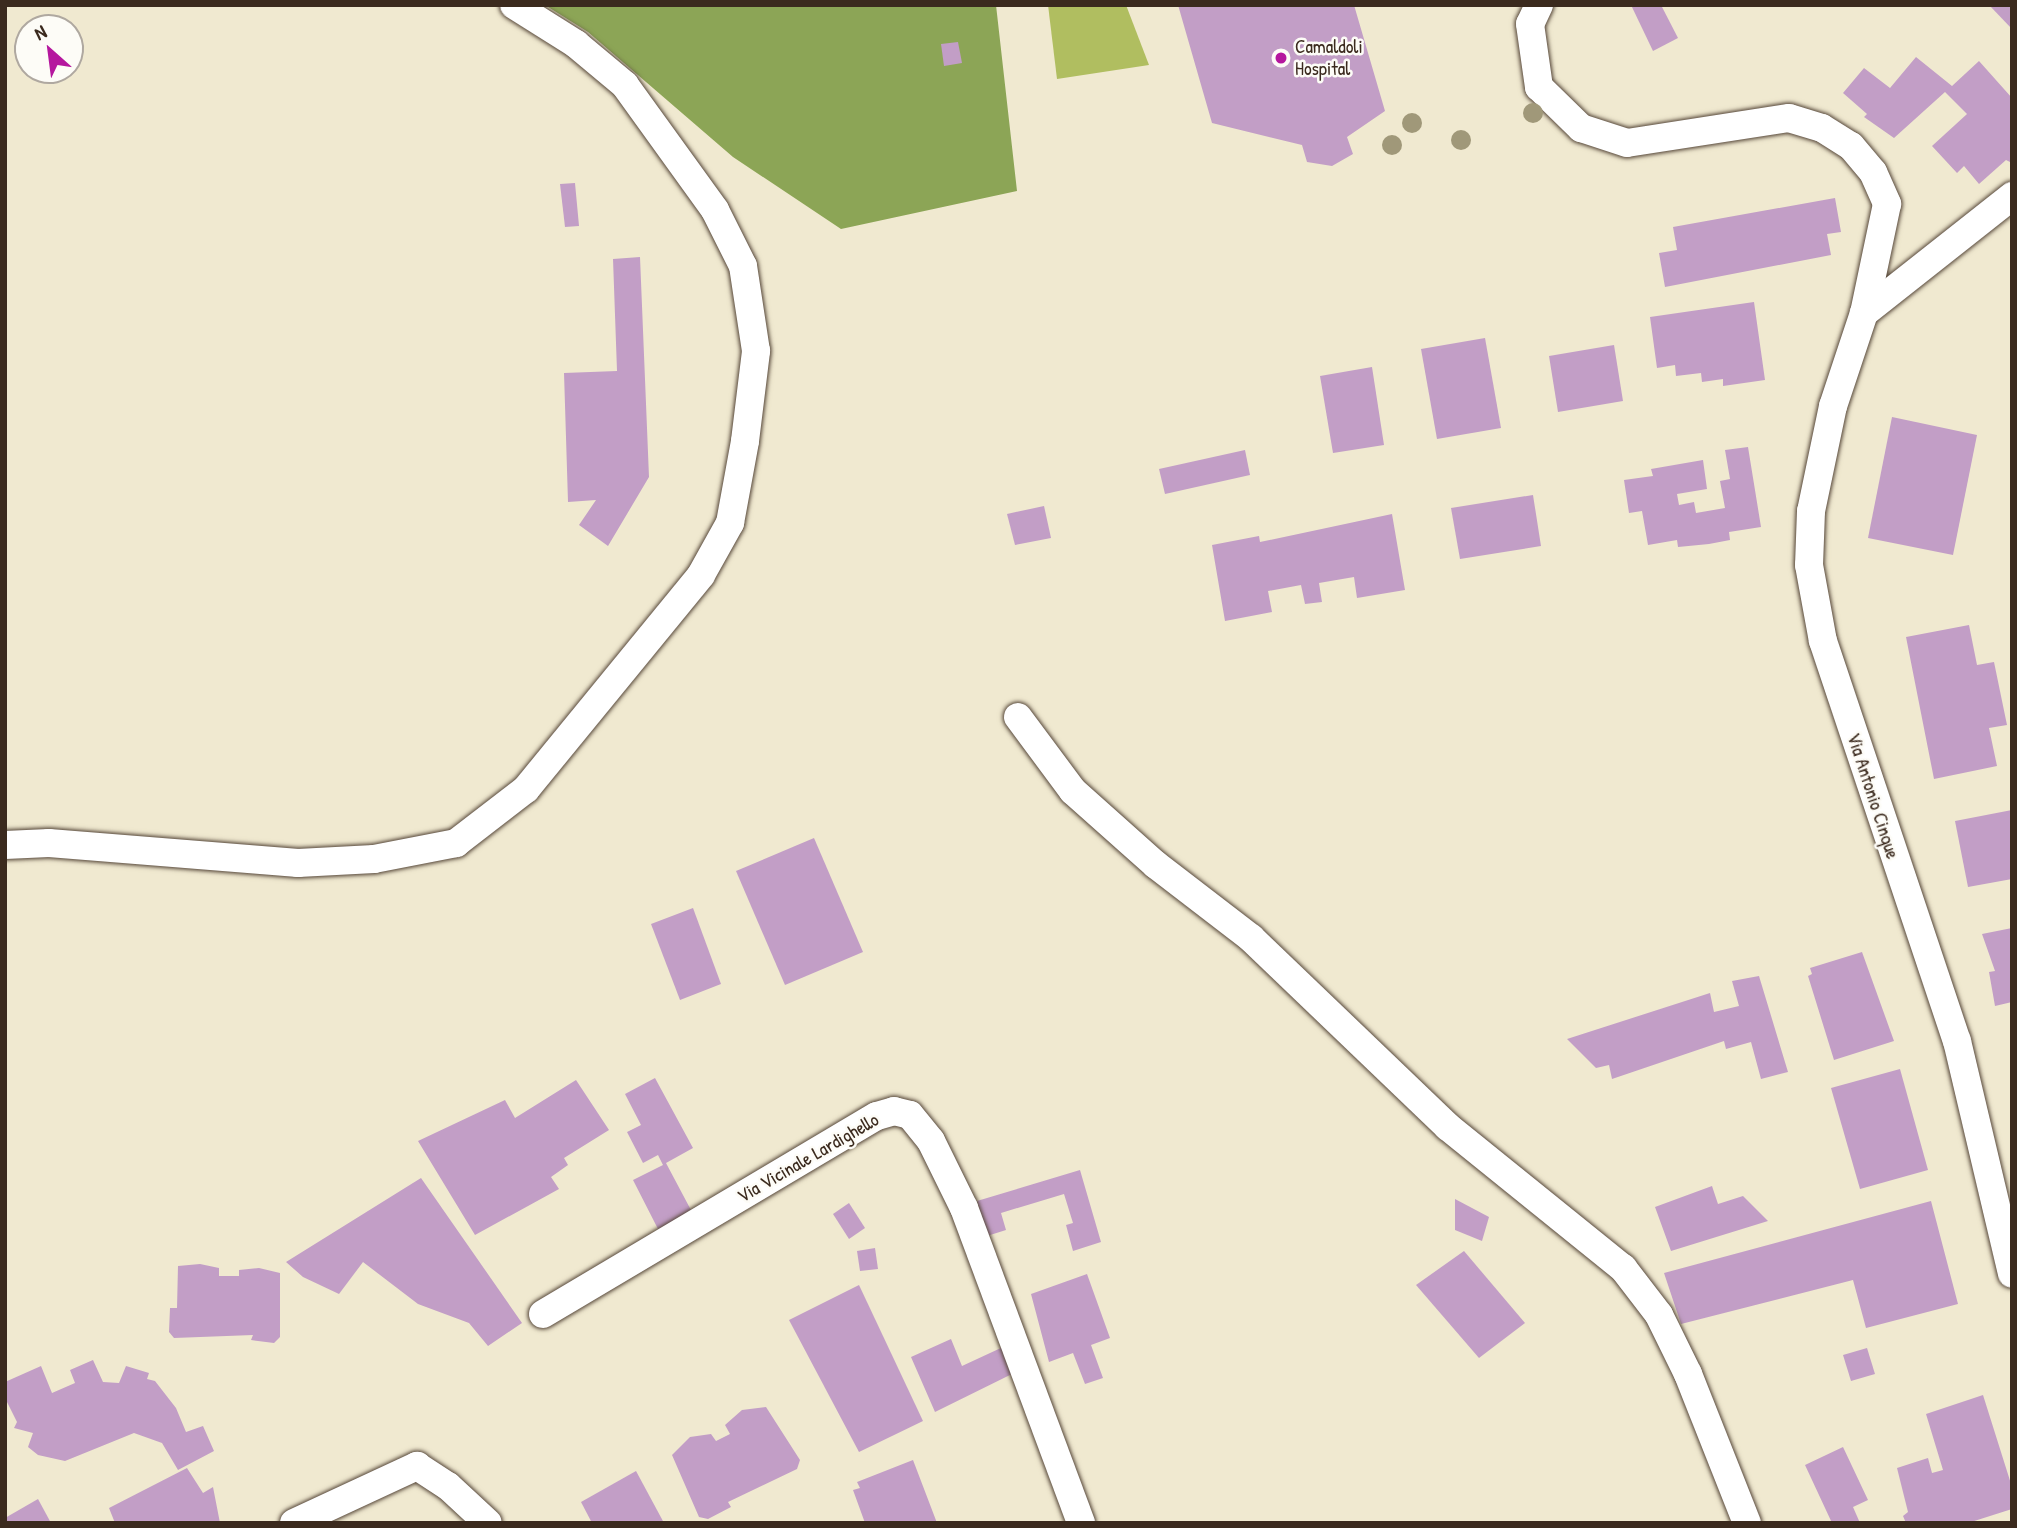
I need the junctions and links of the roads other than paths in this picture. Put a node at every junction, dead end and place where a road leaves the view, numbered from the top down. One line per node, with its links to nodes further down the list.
1 (514, 5): 6 (street)
2 (1539, 5): 4 (street, Via Antonio Cinque)
3 (2012, 195): 4 (street)
4 (1864, 313): 7 (street, Via Antonio Cinque)
5 (1018, 716): 12 (street)
6 (5, 845)
7 (2012, 1274)
8 (543, 1314): 11 (street, Via Vicinale Lardighello)
9 (294, 1523): 10 (street)
10 (488, 1523)
11 (1081, 1523)
12 (1747, 1523)

